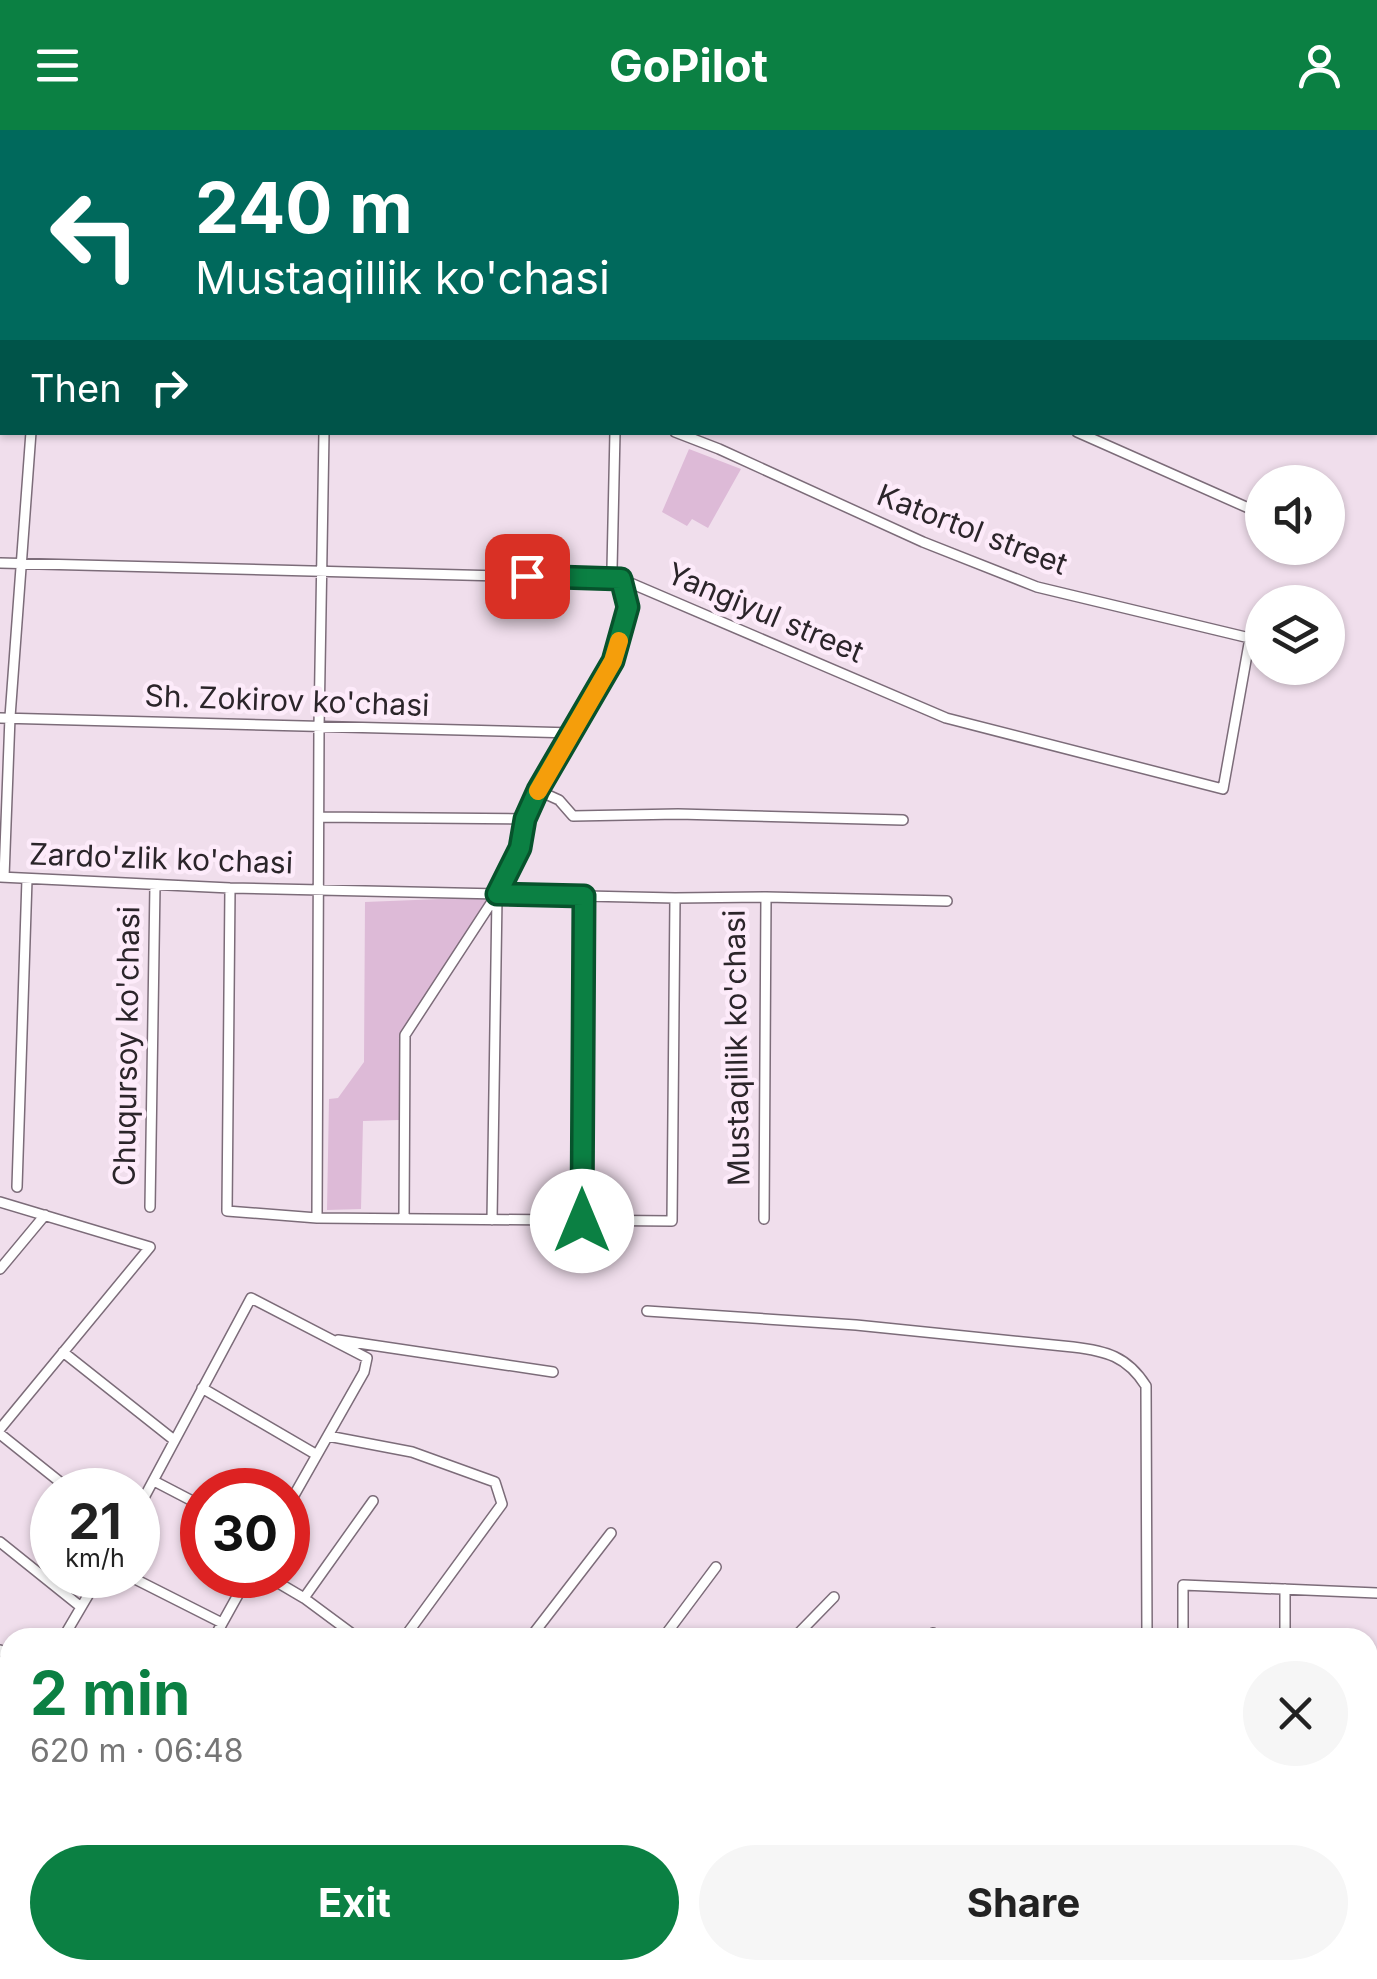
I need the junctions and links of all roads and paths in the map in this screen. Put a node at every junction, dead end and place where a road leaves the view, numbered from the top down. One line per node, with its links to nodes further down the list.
1 (31, 435): 8 (street)
2 (324, 435): 9 (street)
3 (615, 435): 10 (street)
4 (683, 435): 11 (street, Katortol street)
5 (1084, 435): 6 (street)
6 (1245, 506)
7 (0, 563): 8 (street, Yangiyul street)
8 (20, 564): 9 (street, Yangiyul street); 13 (street)
9 (322, 571): 10 (street, Yangiyul street); 14 (street)
10 (621, 579): 12 (street, Yangiyul street); 15 (street)
11 (1245, 637)
12 (1245, 665)
13 (5, 718): 14 (street, Sh. Zokirov ko'chasi); 20 (street)
14 (319, 728): 15 (street, Sh. Zokirov ko'chasi); 17 (street)
15 (573, 732): 16 (street)
16 (538, 790): 18 (street); 19 (street)
17 (319, 817): 18 (street); 24 (street)
18 (525, 819): 25 (street)
19 (903, 820)
20 (2, 877): 21 (street, Zardo'zlik ko'chasi)
21 (27, 879): 22 (street, Zardo'zlik ko'chasi); 30 (street)
22 (154, 884): 23 (street, Zardo'zlik ko'chasi); 32 (street, Chuqursoy ko'chasi)
23 (230, 888): 24 (street, Zardo'zlik ko'chasi); 34 (street)
24 (320, 890): 25 (street, Mustaqillik ko'chasi); 34 (street)
25 (497, 894): 26 (street, Mustaqillik ko'chasi); 35 (street); 37 (street)
26 (584, 896): 27 (street, Mustaqillik ko'chasi); 38 (street)
27 (675, 898): 28 (street, Mustaqillik ko'chasi); 38 (street)
28 (766, 898): 29 (street); 36 (street, Mustaqillik ko'chasi)
29 (947, 901)
30 (17, 1187)
31 (0, 1202): 33 (street)
32 (150, 1207)
33 (45, 1215): 39 (street); 42 (street)
34 (317, 1218): 35 (street)
35 (404, 1219): 37 (street)
36 (764, 1219)
37 (492, 1220): 38 (street)
38 (582, 1221)
39 (0, 1269)
40 (647, 1311): 73 (street)
41 (330, 1339): 43 (street); 44 (street); 46 (street)
42 (64, 1352): 45 (street); 47 (street)
43 (553, 1372)
44 (202, 1388): 47 (street); 48 (street)
45 (0, 1431): 49 (street)
46 (328, 1436): 48 (street); 69 (street)
47 (174, 1440): 50 (street)
48 (317, 1454): 51 (street)
49 (44, 1468)
50 (160, 1468)
51 (309, 1468)
52 (373, 1502): 57 (street)
53 (611, 1533): 70 (street)
54 (0, 1542): 64 (street)
55 (716, 1567): 71 (street)
56 (1284, 1588): 59 (street); 74 (street); 75 (street)
57 (310, 1590)
58 (160, 1592): 65 (street)
59 (1377, 1593)
60 (834, 1597): 72 (street)
61 (86, 1598): 64 (street)
62 (236, 1598): 65 (street)
63 (304, 1598): 68 (street)
64 (81, 1607): 66 (street)
65 (222, 1623): 67 (street)
66 (69, 1628)
67 (219, 1628)
68 (344, 1628)
69 (411, 1628)
70 (538, 1628)
71 (670, 1628)
72 (804, 1628)
73 (1147, 1628)
74 (1183, 1628)
75 (1285, 1628)

